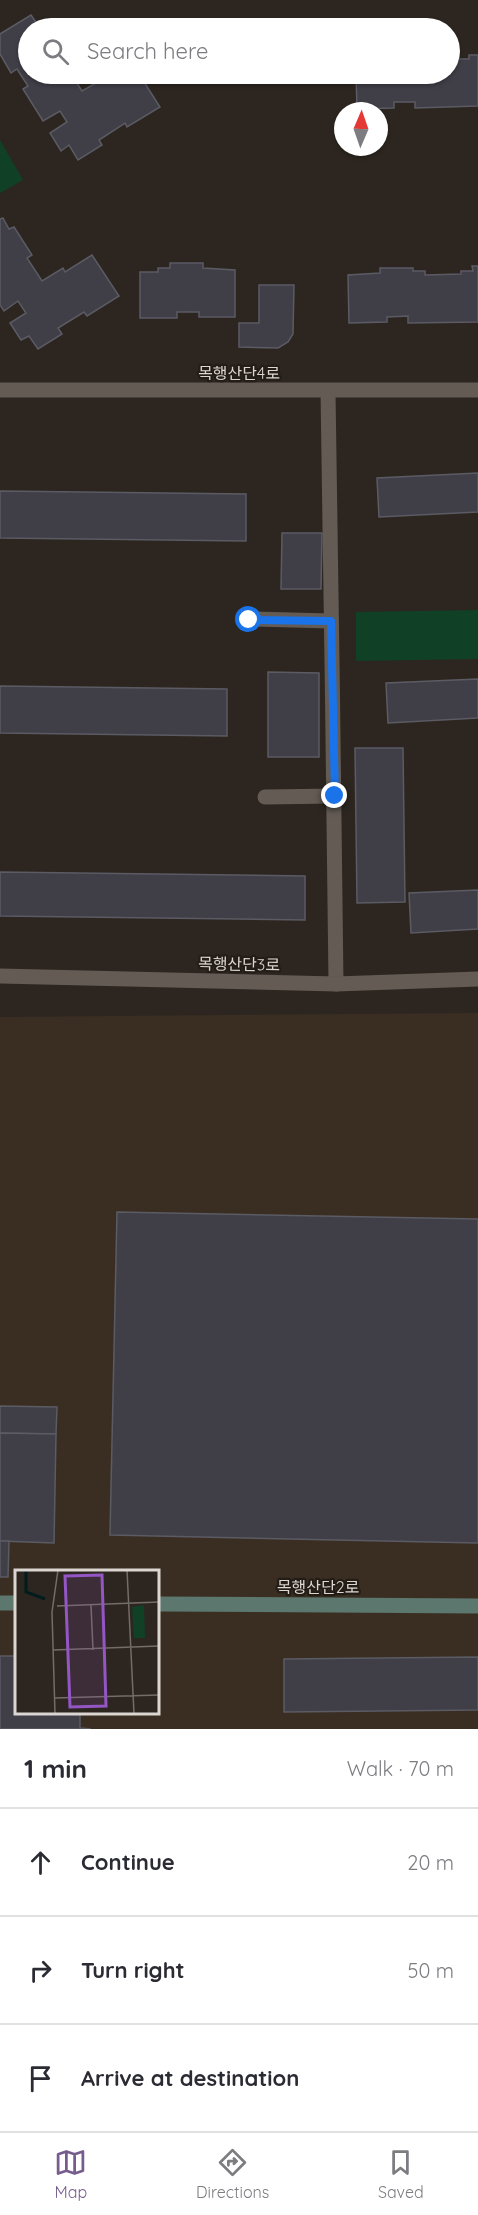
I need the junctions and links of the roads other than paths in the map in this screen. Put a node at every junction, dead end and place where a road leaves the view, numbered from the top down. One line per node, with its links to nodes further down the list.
1 (0, 390): 3 (street, 목행산단4로)
2 (478, 390): 3 (street, 목행산단4로)
3 (328, 391): 5 (street)
4 (249, 620): 5 (street)
5 (331, 621): 7 (street)
6 (265, 796): 7 (street)
7 (335, 796): 10 (street)
8 (0, 976): 10 (street, 목행산단3로)
9 (478, 979): 10 (street, 목행산단3로)
10 (336, 984)
11 (159, 1604): 12 (street, 목행산단2로)
12 (478, 1606)

